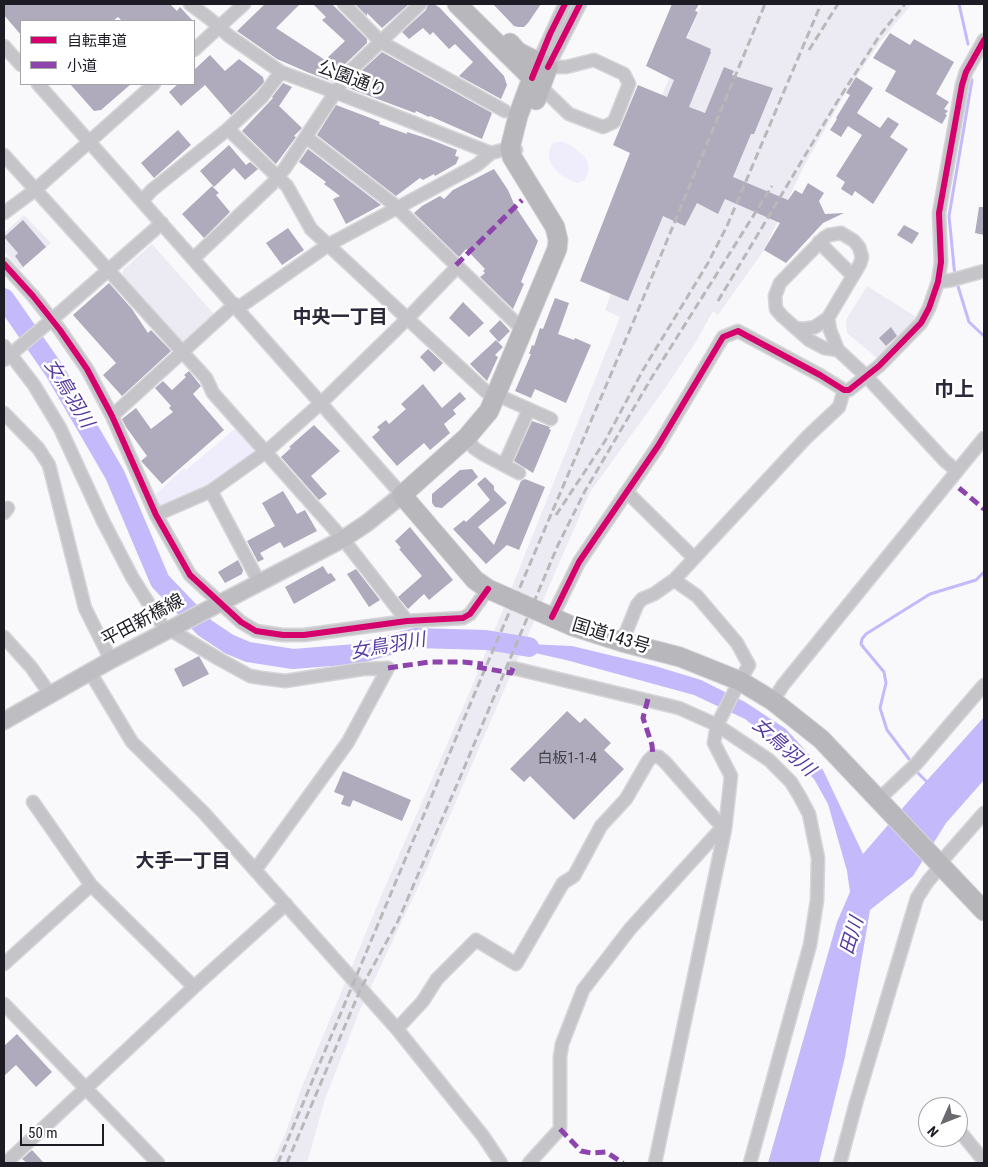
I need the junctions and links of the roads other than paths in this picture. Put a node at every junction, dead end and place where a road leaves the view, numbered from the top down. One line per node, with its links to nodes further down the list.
1 (190, 4): 9 (street, 公園通り)
2 (244, 4): 9 (street)
3 (344, 4): 11 (street)
4 (420, 4): 11 (street)
5 (457, 4): 16 (highway)
6 (471, 4): 16 (highway)
7 (565, 4): 16 (street)
8 (580, 4): 16 (street)
9 (219, 27): 13 (street); 15 (street, 公園通り)
10 (984, 40): 41 (street)
11 (381, 42): 19 (street); 20 (street)
12 (4, 46): 14 (street)
13 (195, 49)
14 (20, 64)
15 (281, 72): 19 (street, 公園通り); 21 (street)
16 (540, 73): 16 (street); 25 (highway)
17 (39, 85): 23 (street)
18 (153, 85): 23 (street)
19 (335, 92): 22 (street); 24 (street, 公園通り)
20 (505, 111)
21 (228, 129): 27 (street); 29 (street)
22 (306, 137): 27 (street); 30 (street)
23 (89, 141): 28 (street); 29 (street)
24 (491, 153): 25 (street); 30 (street)
25 (515, 154): 47 (highway)
26 (4, 155): 28 (street)
27 (277, 178): 34 (street); 35 (street)
28 (35, 190): 31 (street); 38 (street)
29 (142, 201): 32 (street)
30 (397, 208): 34 (street); 37 (street)
31 (4, 213)
32 (162, 223): 35 (street); 38 (street)
33 (819, 242): 40 (street); 40 (street); 46 (street)
34 (328, 245): 42 (street); 44 (street)
35 (194, 258): 42 (street)
36 (4, 264): 45 (street)
37 (457, 266): 44 (street); 47 (street)
38 (109, 271): 45 (street); 50 (street)
39 (984, 271): 41 (street)
40 (852, 275): 43 (street)
41 (938, 282): 51 (street)
42 (236, 306): 50 (street); 54 (street)
43 (828, 318): 46 (street); 48 (street)
44 (407, 319): 53 (street); 54 (street)
45 (48, 323): 49 (street); 57 (street)
46 (796, 328): 48 (street)
47 (524, 331): 53 (highway)
48 (838, 350): 51 (street)
49 (8, 353): 77 (street)
50 (182, 353): 57 (street); 61 (street)
51 (866, 376): 52 (street); 63 (street)
52 (844, 390): 66 (street); 70 (street)
53 (496, 398): 55 (street); 59 (highway)
54 (321, 403): 61 (street); 67 (street)
55 (528, 409): 58 (street); 62 (street)
56 (4, 413): 80 (street)
57 (112, 416): 68 (street)
58 (548, 419)
59 (467, 437): 62 (street); 67 (highway)
60 (984, 438): 63 (street)
61 (266, 452): 65 (street); 69 (street)
62 (504, 465): 64 (street)
63 (957, 471): 86 (street)
64 (519, 473)
65 (211, 491): 68 (street); 72 (street)
66 (627, 492): 70 (street); 75 (street)
67 (402, 495): 69 (main road, 平田新橋線); 73 (highway, 国道143号)
68 (156, 514): 74 (street)
69 (343, 538): 72 (main road, 平田新橋線); 76 (street)
70 (694, 558): 71 (street)
71 (674, 580): 79 (street); 83 (street)
72 (259, 582): 74 (main road, 平田新橋線)
73 (488, 589): 75 (highway, 国道143号); 76 (street)
74 (215, 605): 76 (street); 77 (main road, 平田新橋線)
75 (552, 617): 79 (highway, 国道143号)
76 (407, 621)
77 (171, 629): 80 (main road, 平田新橋線); 94 (street)
78 (4, 637): 85 (street)
79 (622, 642): 83 (highway, 国道143号)
80 (111, 660): 82 (main road, 平田新橋線)
81 (513, 668): 88 (street)
82 (90, 672): 85 (main road, 平田新橋線); 94 (street)
83 (737, 685): 86 (highway, 国道143号); 88 (street)
84 (984, 685): 89 (street)
85 (50, 694): 87 (main road, 平田新橋線)
86 (773, 701): 89 (highway, 国道143号)
87 (4, 721)
88 (718, 722): 92 (street); 110 (street)
89 (881, 801): 93 (highway, 国道143号)
90 (33, 802): 95 (street)
91 (984, 813): 93 (street)
92 (725, 829): 101 (street); 108 (street); 109 (street)
93 (940, 863): 97 (highway, 国道143号); 111 (street)
94 (256, 869): 96 (street)
95 (91, 885): 98 (street); 99 (street)
96 (286, 904): 99 (street); 101 (street)
97 (984, 910)
98 (4, 964)
99 (194, 987): 102 (street)
100 (4, 1004): 102 (street)
101 (397, 1029): 107 (street)
102 (86, 1088): 105 (street); 106 (street)
103 (968, 1141): 104 (street)
104 (984, 1161)
105 (5, 1162)
106 (158, 1163)
107 (501, 1163)
108 (529, 1163)
109 (655, 1163)
110 (750, 1163)
111 (840, 1163)

